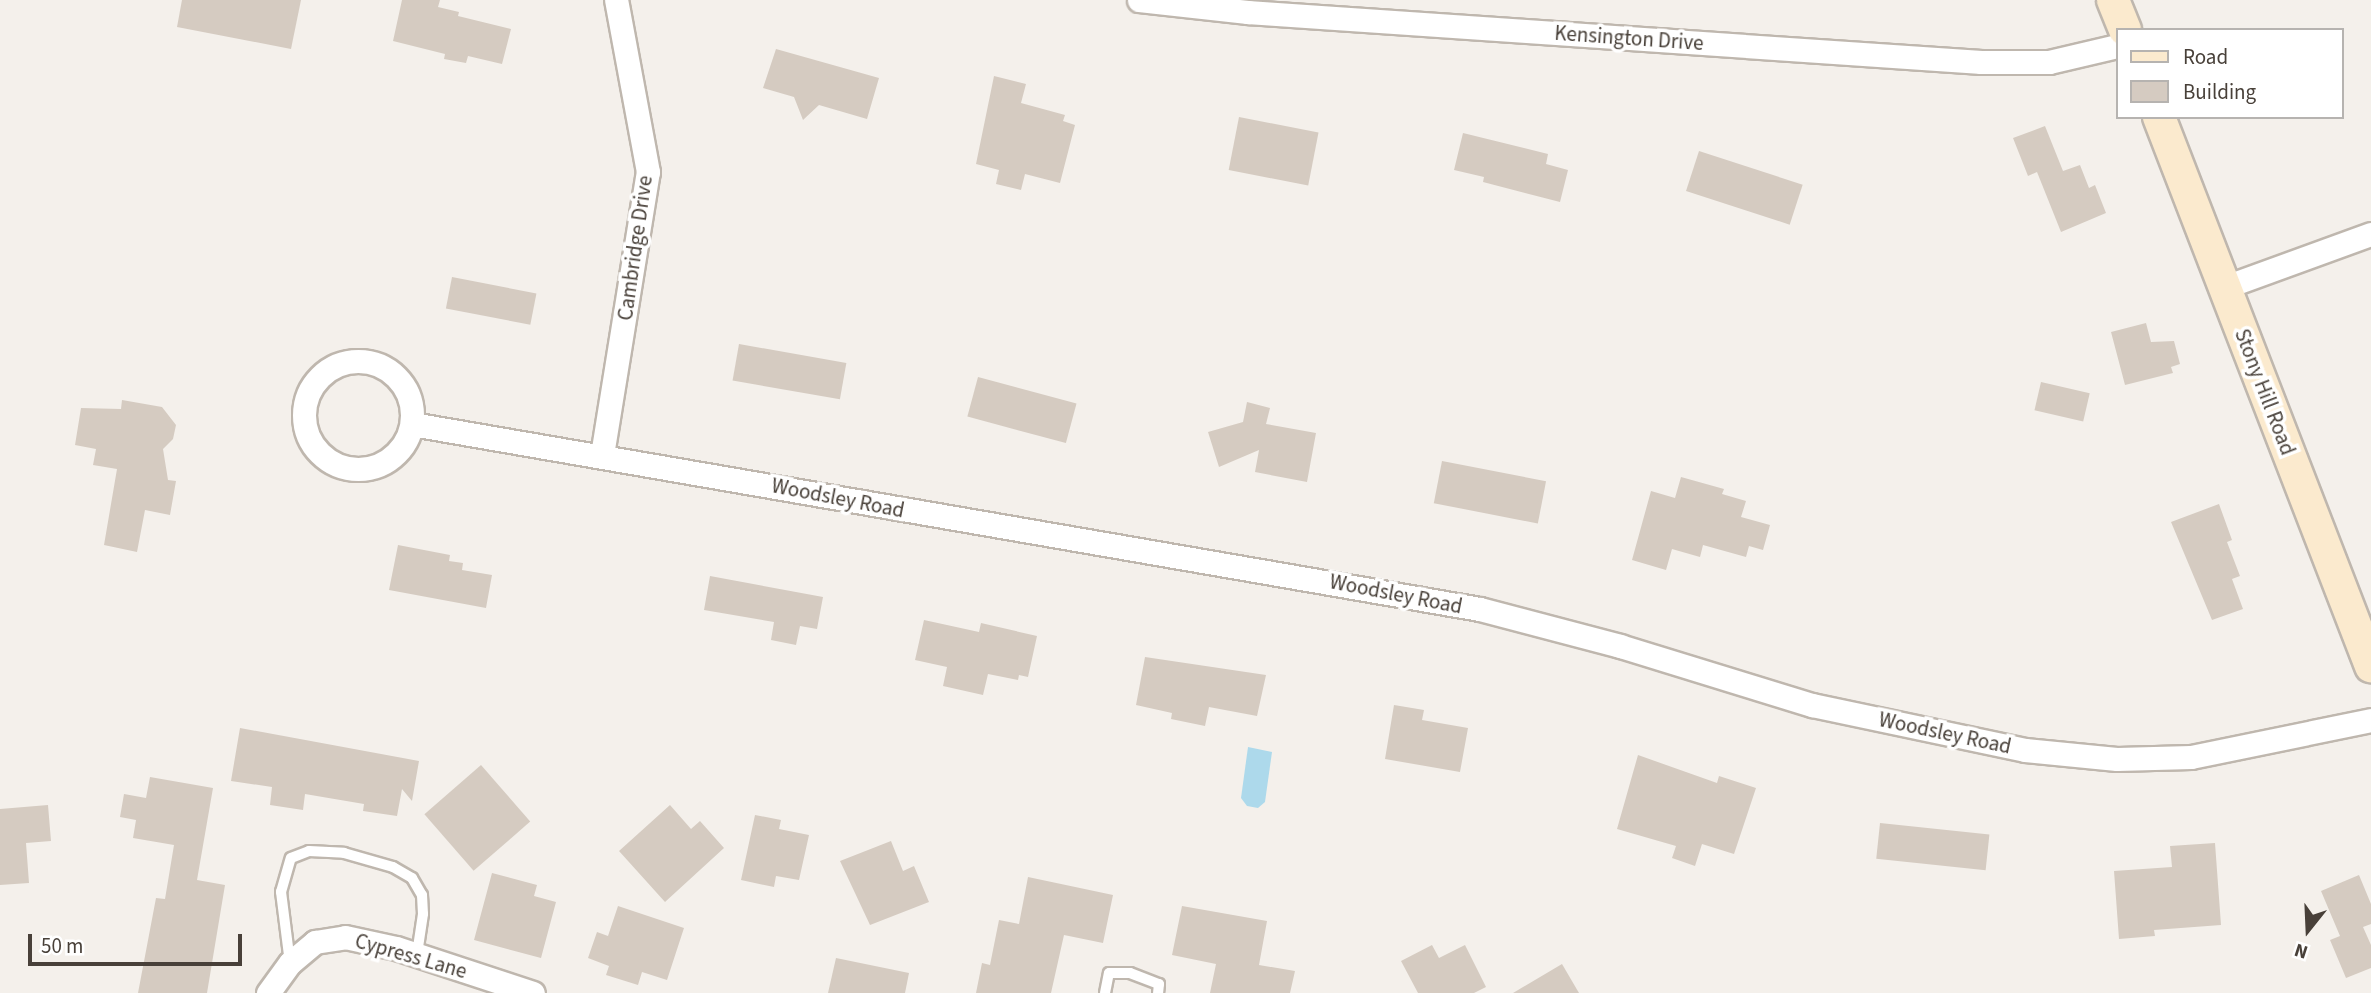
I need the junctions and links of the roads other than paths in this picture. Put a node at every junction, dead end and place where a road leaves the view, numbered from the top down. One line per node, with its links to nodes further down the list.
1 (617, 0): 10 (street, Cambridge Drive)
2 (1139, 0): 5 (street, Kensington Drive)
3 (2113, 0): 4 (main road)
4 (2124, 28)
5 (2116, 46)
6 (2160, 119): 8 (main road, Stony Hill Road)
7 (2371, 234): 8 (street)
8 (2225, 287): 11 (main road, Stony Hill Road)
9 (412, 424): 9 (street); 10 (street, Woodsley Road)
10 (602, 455): 12 (street, Woodsley Road)
11 (2371, 666)
12 (2371, 720)
13 (417, 954): 14 (street, Cypress Lane); 14 (lane); 16 (street, Cypress Lane)
14 (290, 963): 15 (street, Cypress Lane)
15 (268, 993)
16 (533, 993)
17 (1105, 993): 18 (lane)
18 (1158, 993)

